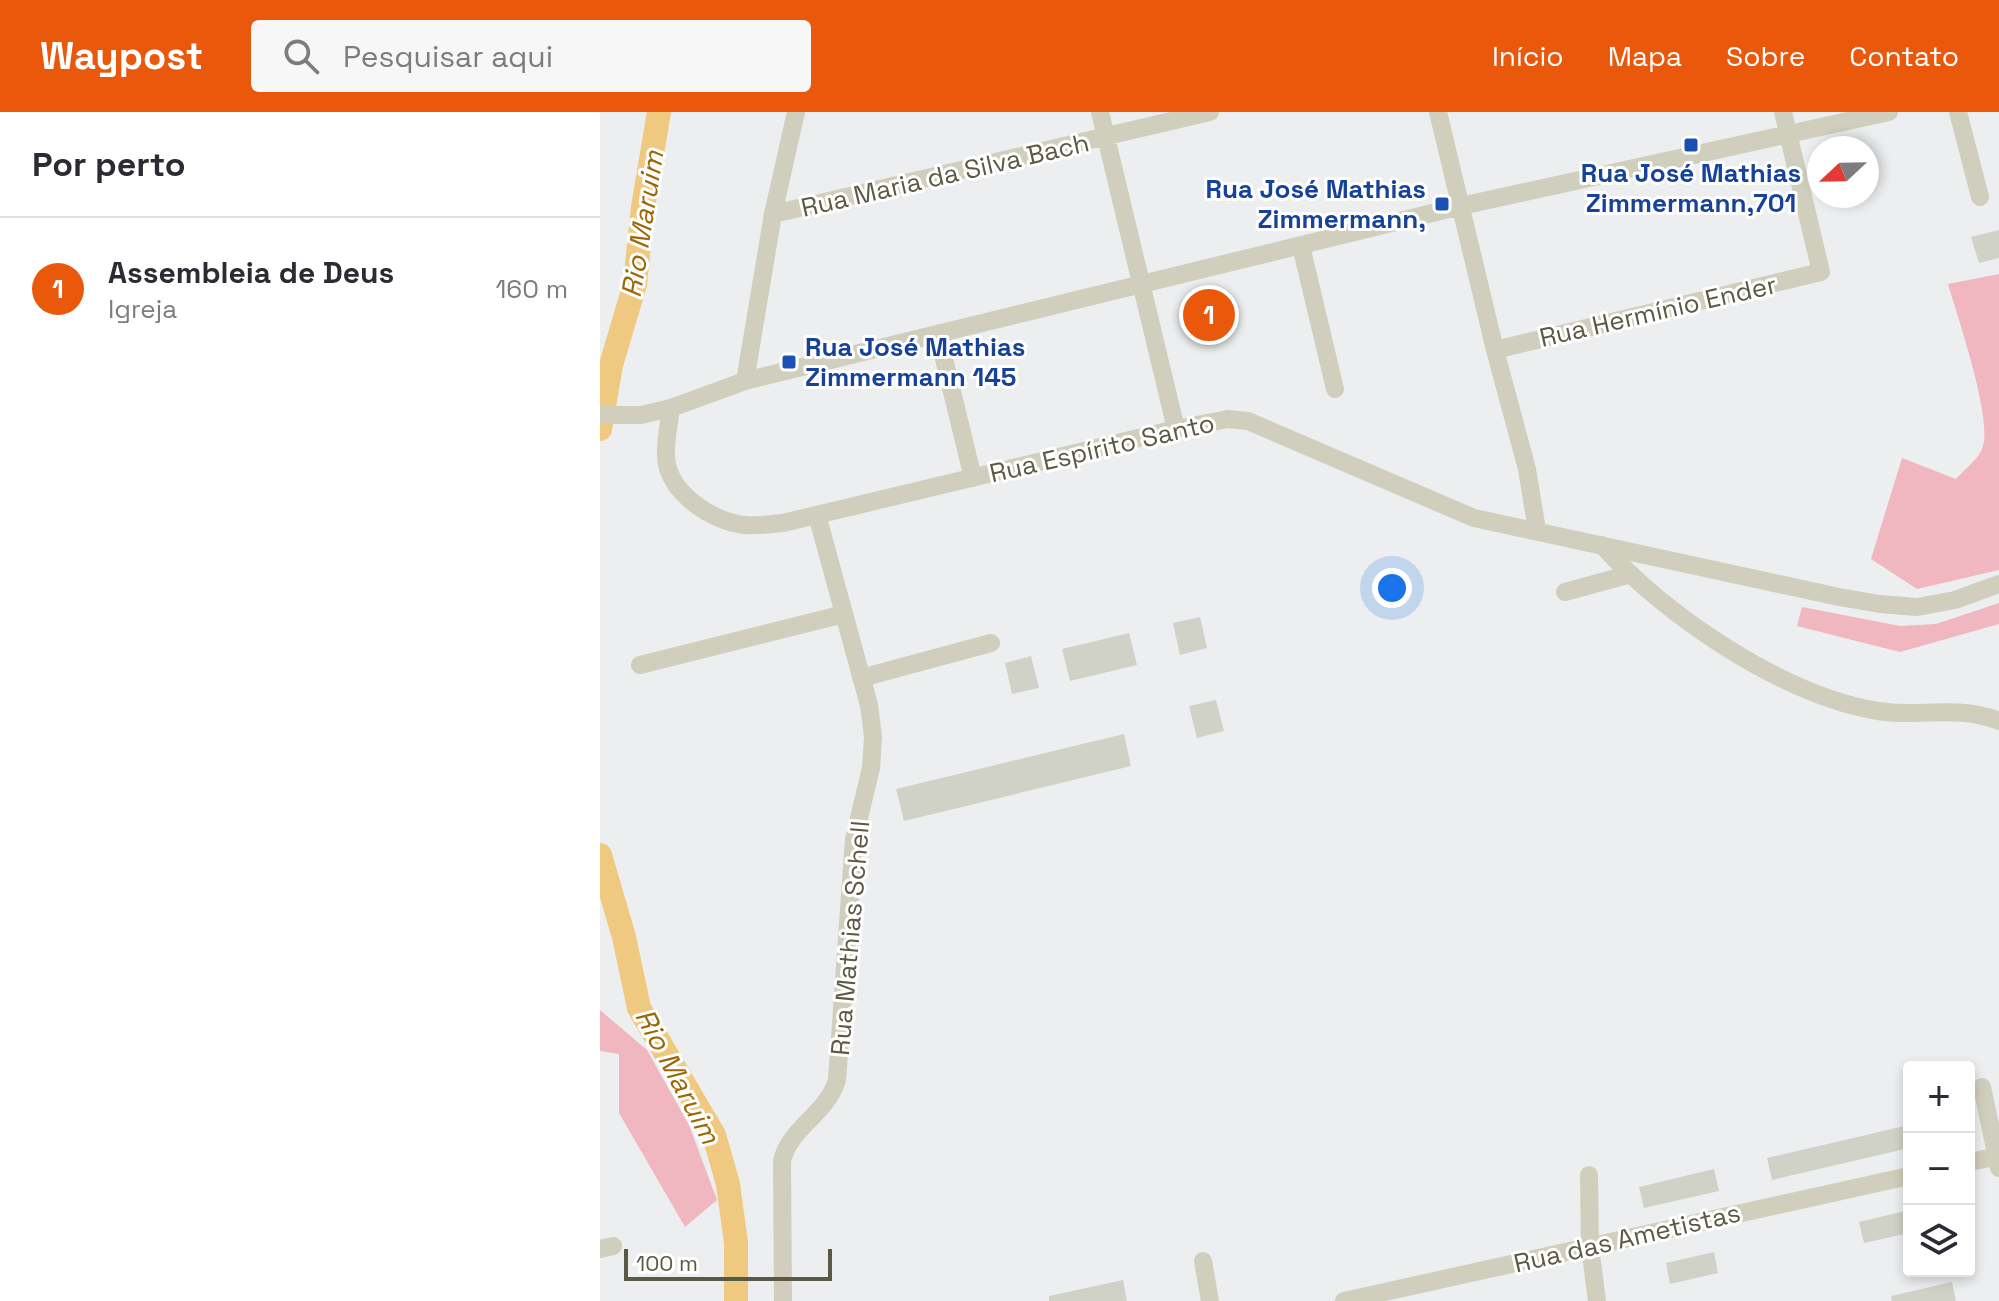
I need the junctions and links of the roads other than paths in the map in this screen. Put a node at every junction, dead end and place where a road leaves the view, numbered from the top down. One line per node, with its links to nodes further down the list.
1 (796, 112): 12 (street)
2 (1100, 112): 9 (street)
3 (1210, 112): 9 (street, Rua Maria da Silva Bach)
4 (1438, 112): 11 (street)
5 (1783, 112): 8 (street)
6 (1889, 112): 8 (street)
7 (1958, 112): 10 (street)
8 (1788, 133): 11 (street); 16 (street, Rua Hermínio Ender)
9 (1107, 138): 12 (street, Rua Maria da Silva Bach); 14 (street)
10 (1980, 197)
11 (1461, 206): 13 (street); 16 (street)
12 (773, 214): 17 (street)
13 (1301, 246): 14 (street); 18 (street)
14 (1141, 284): 15 (street); 21 (street)
15 (938, 334): 17 (street); 22 (street)
16 (1495, 350): 24 (street)
17 (745, 381): 19 (street)
18 (1335, 389)
19 (671, 408): 20 (street); 23 (street, Rua Espírito Santo)
20 (607, 415)
21 (1176, 429): 22 (street, Rua Espírito Santo); 24 (street, Rua Espírito Santo)
22 (985, 480): 23 (street, Rua Espírito Santo)
23 (817, 515): 29 (street, Rua Mathias Schell)
24 (1537, 530): 25 (street, Rua Espírito Santo)
25 (1602, 545): 26 (street); 27 (street, Rua Espírito Santo)
26 (1631, 574): 28 (street); 33 (street)
27 (1999, 584)
28 (1565, 592)
29 (844, 614): 31 (street); 32 (street, Rua Mathias Schell)
30 (991, 643): 32 (street)
31 (640, 665)
32 (861, 678): 41 (street, Rua Mathias Schell)
33 (1999, 721)
34 (1982, 1087): 35 (street)
35 (1998, 1160): 36 (street)
36 (1975, 1162)
37 (1589, 1175): 39 (street)
38 (1903, 1177): 39 (street, Rua das Ametistas)
39 (1590, 1247): 43 (street, Rua das Ametistas); 44 (street)
40 (1203, 1261): 42 (street)
41 (783, 1301)
42 (1210, 1301)
43 (1344, 1301)
44 (1597, 1301)

